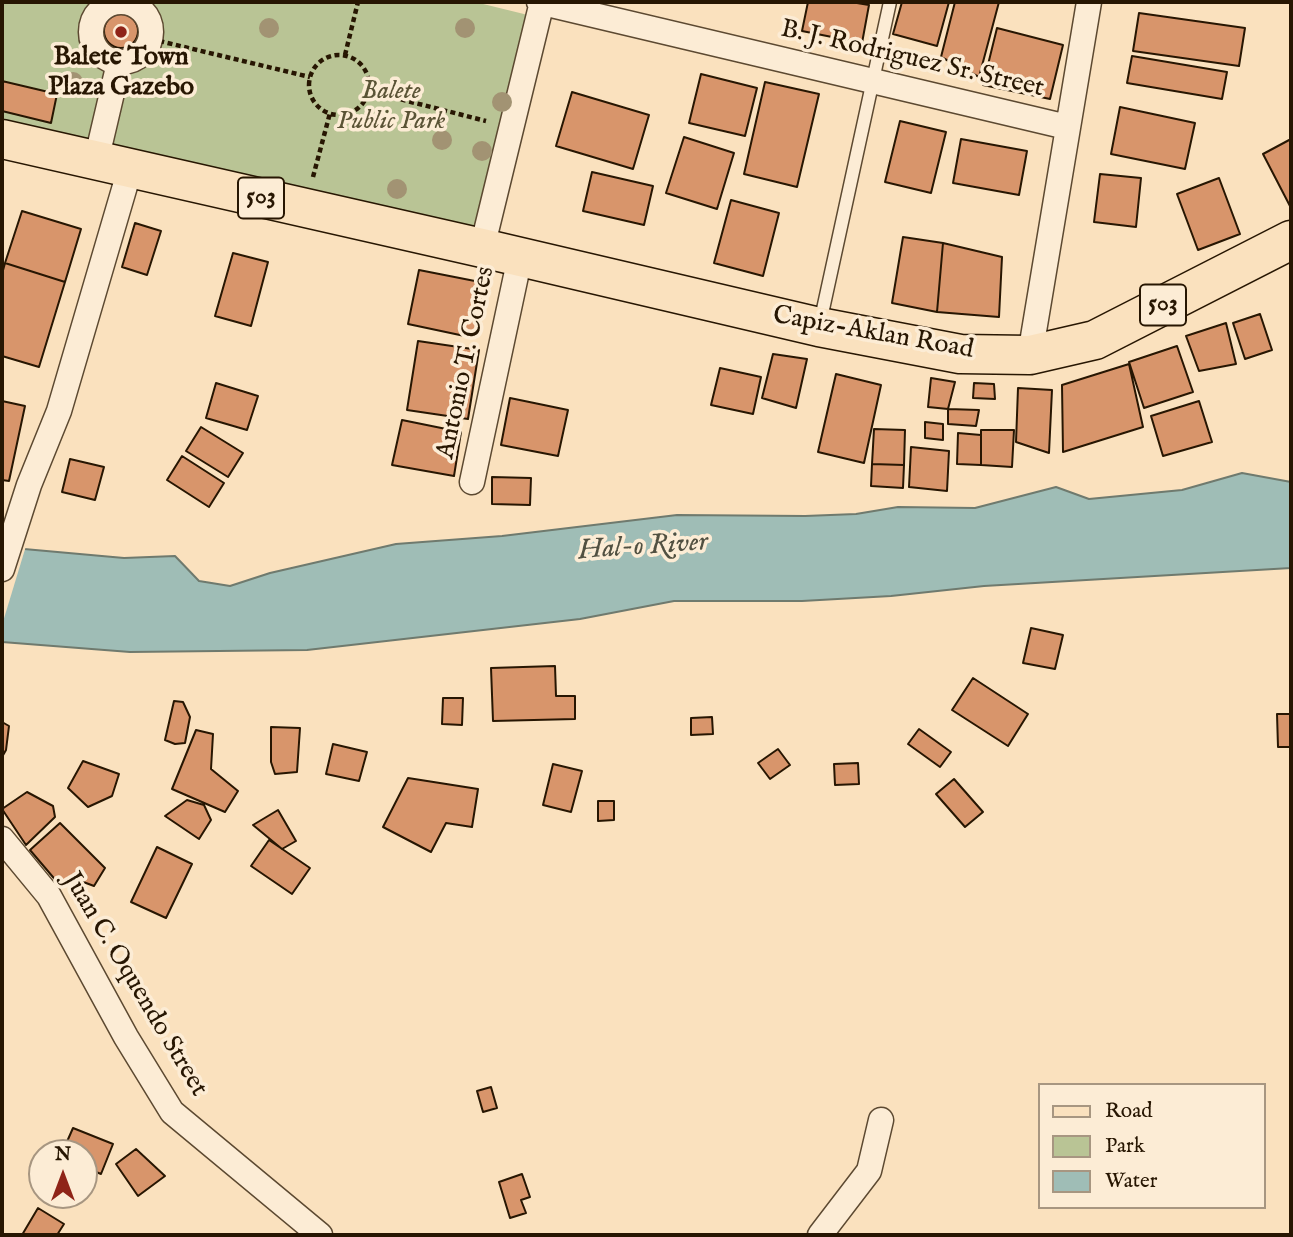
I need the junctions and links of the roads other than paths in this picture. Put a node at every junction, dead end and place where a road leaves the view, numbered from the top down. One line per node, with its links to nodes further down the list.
1 (541, 2): 6 (street, B. J. Rodriguez Sr. Street); 11 (street)
2 (890, 2): 6 (lane)
3 (1089, 2): 7 (street)
4 (132, 3): 5 (street); 5 (street)
5 (118, 63): 9 (street)
6 (873, 80): 7 (street, B. J. Rodriguez Sr. Street); 13 (lane)
7 (1067, 127): 14 (street)
8 (2, 139): 9 (main road, 503)
9 (113, 165): 11 (main road, 503); 16 (street)
10 (1291, 240): 14 (main road, Capiz-Aklan Road / 503)
11 (482, 248): 12 (main road, 503)
12 (520, 257): 13 (main road, Capiz-Aklan Road / 503); 15 (street, Antonio T. Cortes)
13 (819, 327): 14 (main road, Capiz-Aklan Road / 503)
14 (1030, 355)
15 (472, 482)
16 (2, 569)
17 (2, 839): 19 (street, Juan C. Oquendo Street)
18 (881, 1119): 20 (street)
19 (320, 1235)
20 (820, 1235)

